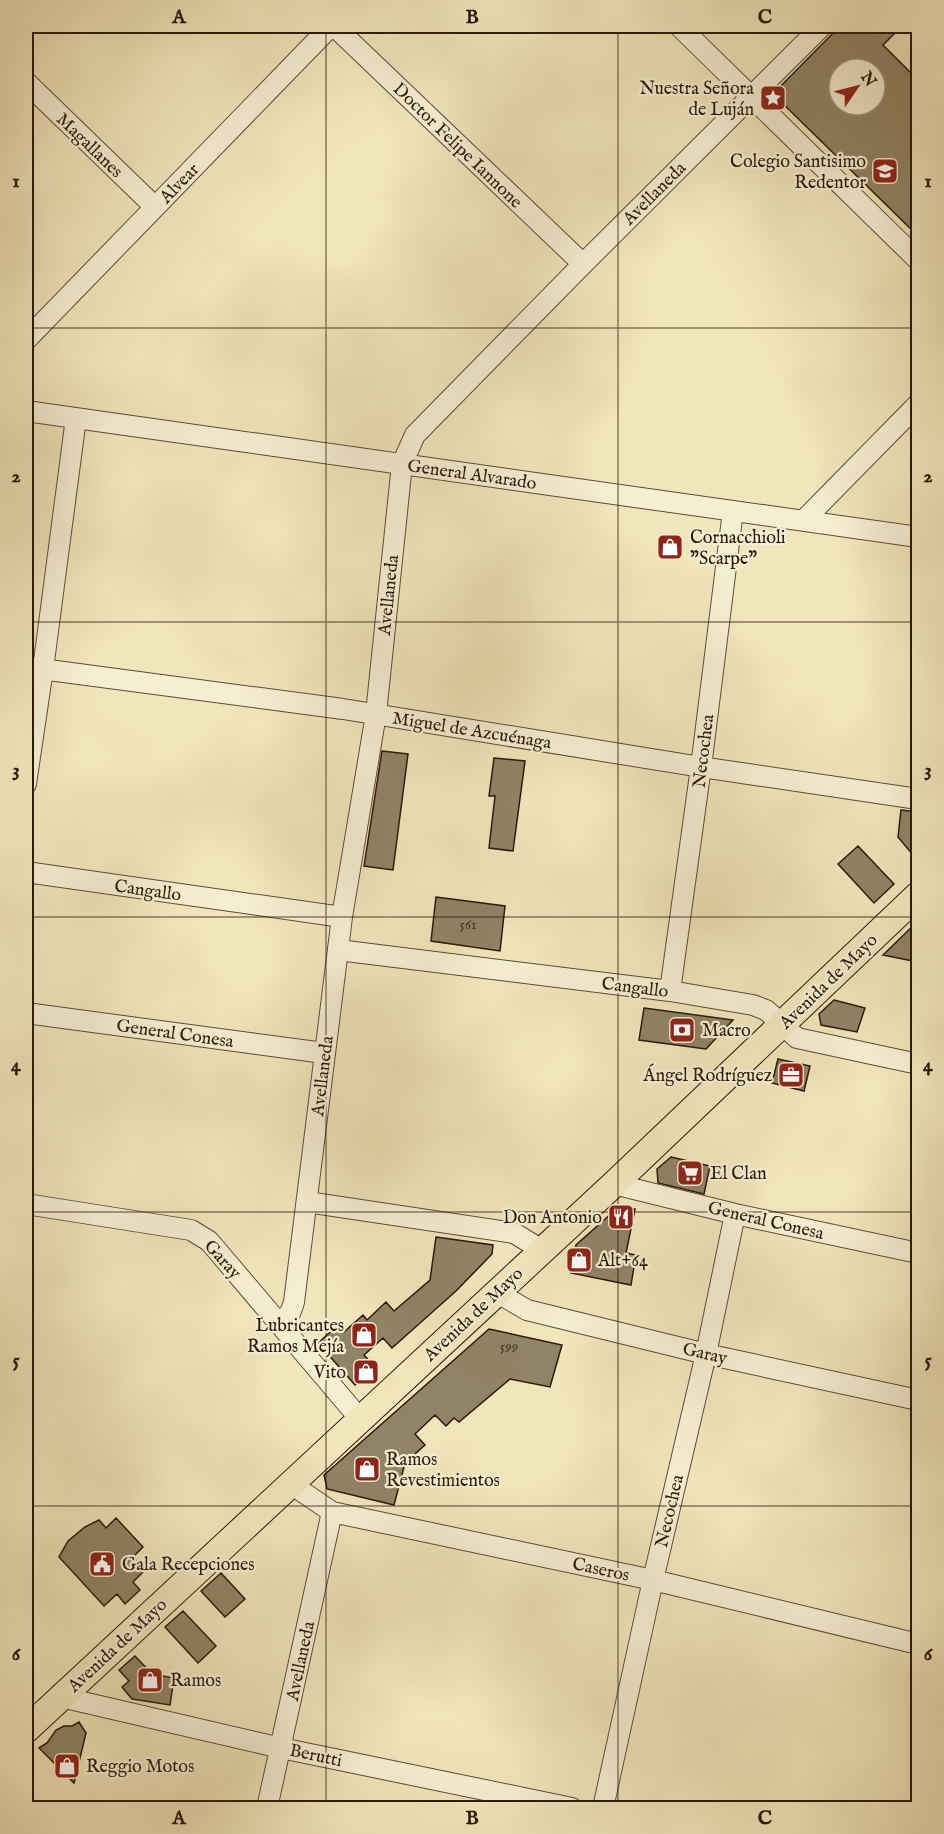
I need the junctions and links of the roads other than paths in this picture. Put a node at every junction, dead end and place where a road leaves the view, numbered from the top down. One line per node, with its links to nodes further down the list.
1 (333, 26): 6 (street, Alvear); 8 (street, Doctor Felipe Iannone)
2 (679, 26): 5 (street)
3 (822, 26): 5 (street, Avellaneda)
4 (26, 82): 6 (street, Magallanes)
5 (751, 97): 7 (street); 8 (street, Avellaneda)
6 (155, 207): 9 (street, Alvear)
7 (918, 260)
8 (583, 264): 13 (street, Avellaneda)
9 (26, 340)
10 (918, 404): 15 (street)
11 (26, 411): 12 (street, General Alvarado)
12 (76, 418): 13 (street, General Alvarado); 17 (street)
13 (402, 464): 14 (street, General Alvarado); 18 (street, Avellaneda)
14 (733, 511): 15 (street, General Alvarado); 19 (street, Necochea)
15 (804, 520): 16 (street, General Alvarado)
16 (918, 537)
17 (34, 668): 18 (street, Miguel de Azcuénaga); 20 (street)
18 (376, 714): 19 (street, Miguel de Azcuénaga); 24 (street, Avellaneda)
19 (701, 767): 21 (street, Miguel de Azcuénaga); 26 (street, Necochea)
20 (26, 784)
21 (918, 799)
22 (26, 872): 24 (street, Cangallo)
23 (918, 895): 28 (main road, Avenida de Mayo)
24 (342, 917): 25 (street, Avellaneda)
25 (338, 950): 26 (street, Cangallo); 29 (street, Avellaneda)
26 (670, 991): 28 (street, Cangallo)
27 (26, 1013): 29 (street, General Conesa)
28 (782, 1025): 30 (street, Cangallo); 31 (main road, Avenida de Mayo)
29 (324, 1053): 32 (street, Avellaneda)
30 (918, 1064)
31 (614, 1184): 34 (street, General Conesa); 35 (main road, Avenida de Mayo)
32 (307, 1202): 35 (street); 38 (street, Avellaneda)
33 (26, 1204): 38 (street, Garay)
34 (735, 1214): 36 (street, General Conesa); 39 (street, Necochea)
35 (542, 1250): 37 (main road, Avenida de Mayo)
36 (918, 1253)
37 (496, 1292): 39 (street, Garay); 41 (main road, Avenida de Mayo)
38 (280, 1325): 41 (street, Garay)
39 (706, 1354): 40 (street, Garay); 44 (street, Necochea)
40 (918, 1400)
41 (360, 1419): 42 (main road, Avenida de Mayo)
42 (291, 1484): 43 (street, Caseros); 46 (main road, Avenida de Mayo)
43 (332, 1512): 44 (street, Caseros); 48 (street, Avellaneda)
44 (653, 1580): 45 (street, Caseros); 51 (street, Necochea)
45 (918, 1644)
46 (61, 1697): 47 (main road, Avenida de Mayo); 48 (street, Berutti)
47 (26, 1730)
48 (281, 1748): 49 (street, Avellaneda); 50 (street, Berutti)
49 (267, 1809)
50 (572, 1809)
51 (603, 1809)

